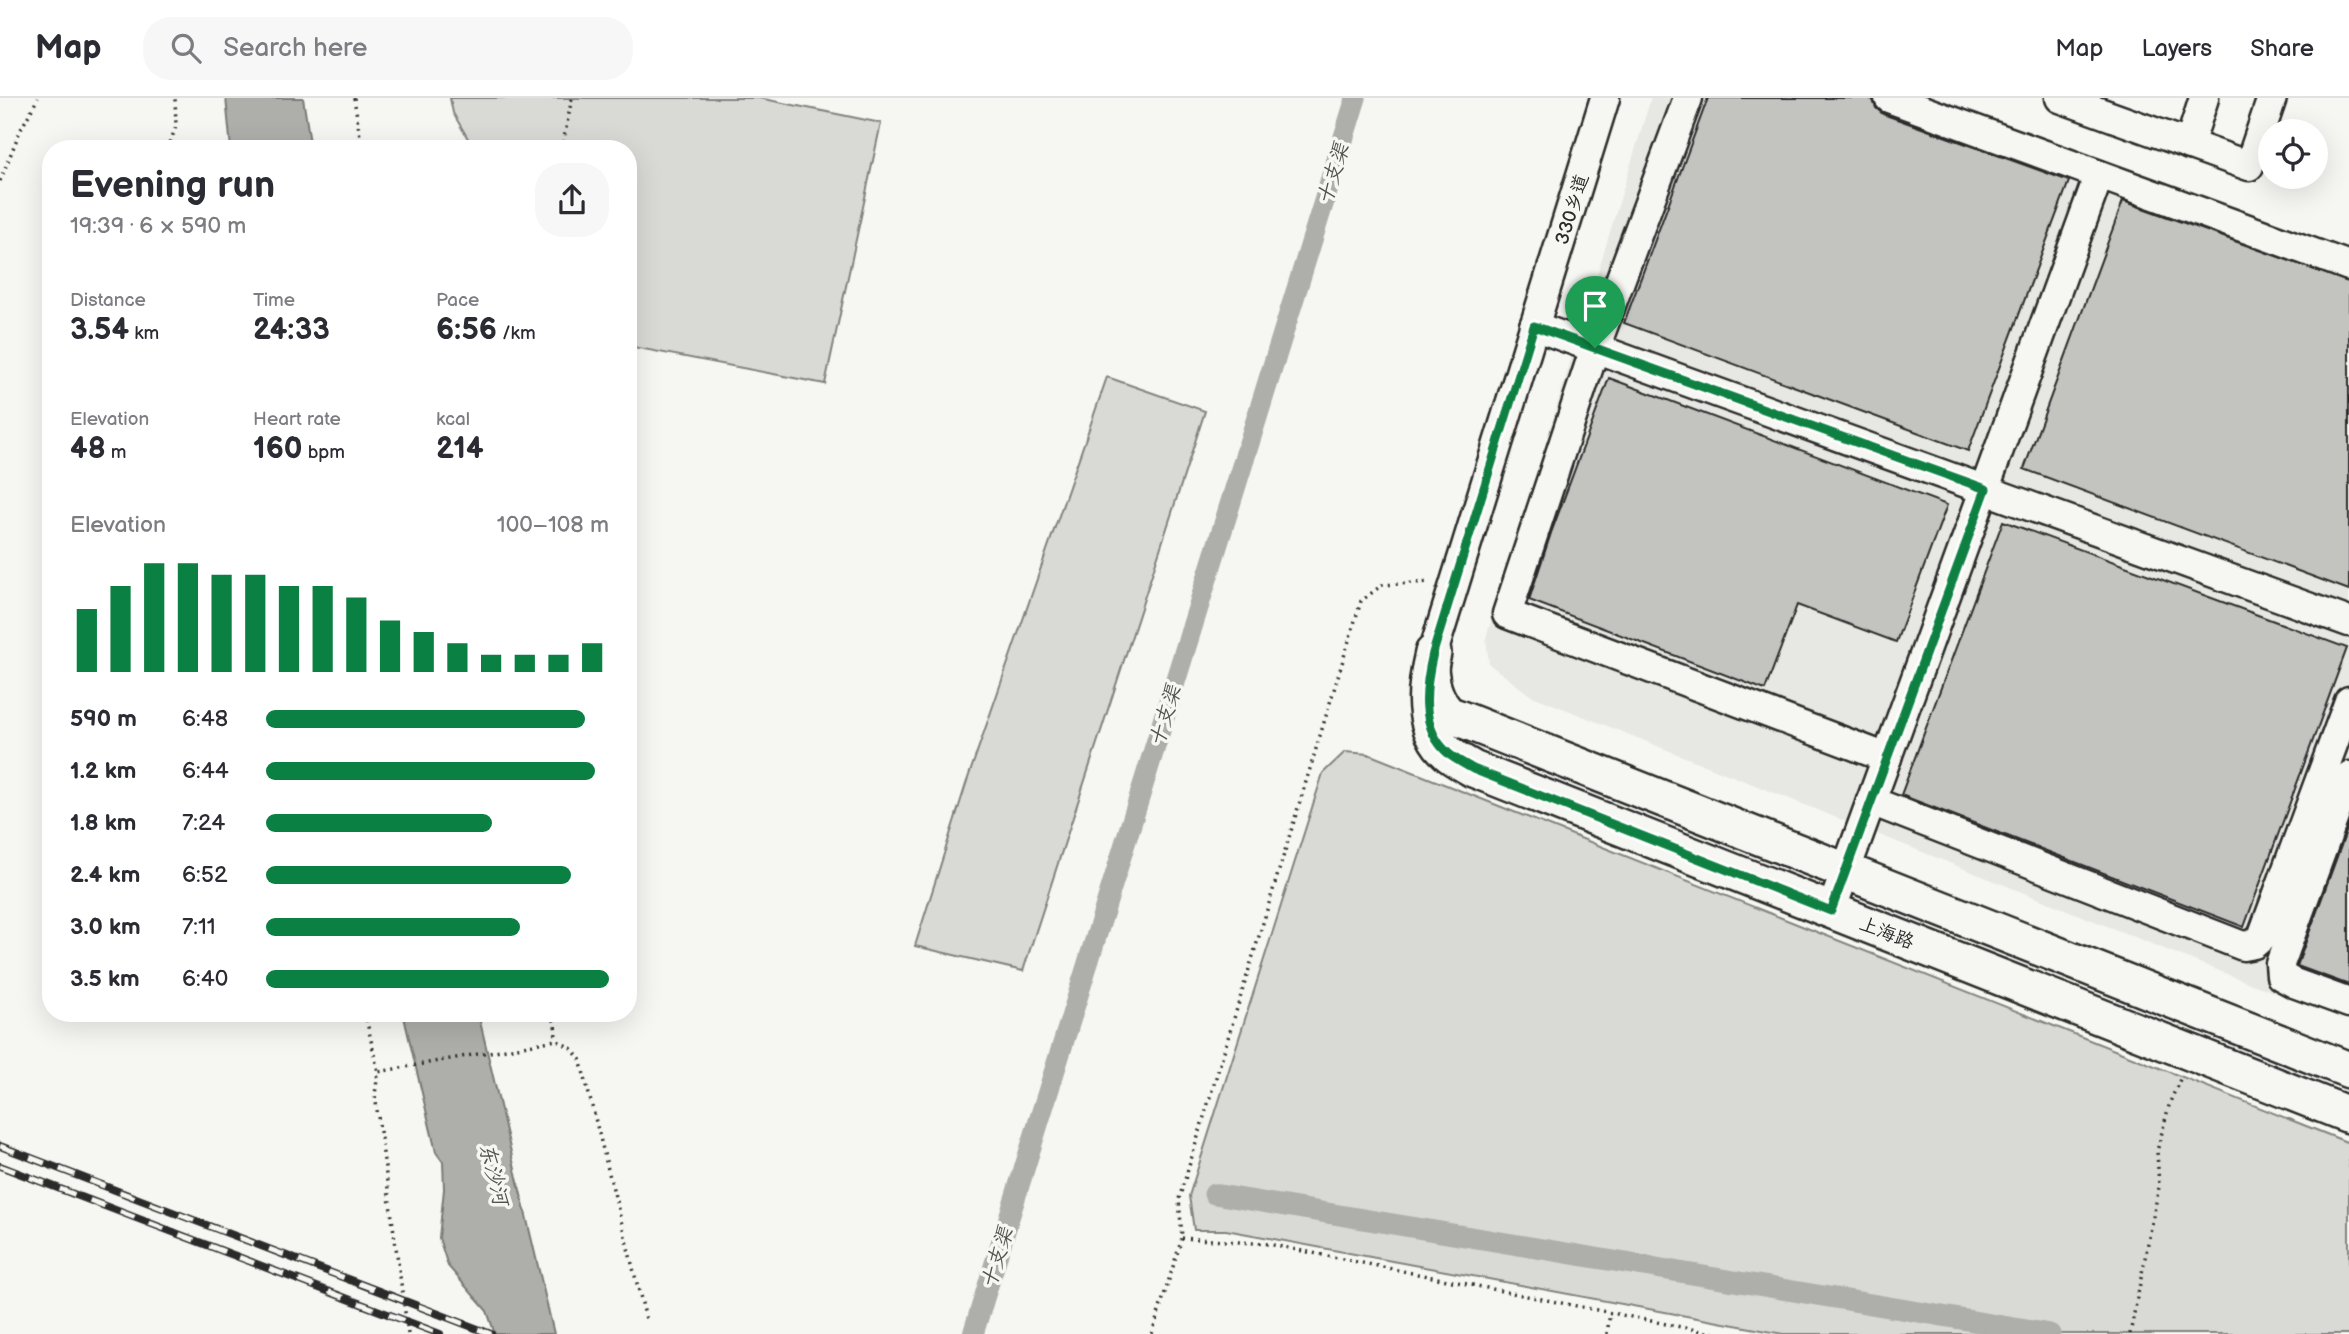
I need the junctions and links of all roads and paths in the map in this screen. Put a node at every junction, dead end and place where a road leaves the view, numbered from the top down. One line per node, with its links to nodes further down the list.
1 (38, 98): 16 (path)
2 (175, 98): 11 (path)
3 (354, 98): 12 (path)
4 (572, 98): 13 (path)
5 (1605, 98): 18 (street, 330乡道)
6 (1688, 98): 19 (street)
7 (1889, 98): 15 (street)
8 (2060, 98): 14 (street)
9 (2204, 98): 14 (street)
10 (2272, 98): 14 (street)
11 (171, 140)
12 (361, 140)
13 (564, 140)
14 (2189, 145)
15 (2099, 175): 17 (street); 20 (street)
16 (0, 181)
17 (2349, 266)
18 (1534, 326): 19 (street); 21 (street, 330乡道)
19 (1595, 348): 20 (street); 26 (street)
20 (1986, 489): 22 (street); 26 (street)
21 (1456, 580): 23 (street, 330乡道); 39 (path)
22 (2349, 622)
23 (1433, 653): 25 (street, 330乡道); 30 (main road, 上海路)
24 (2349, 701): 28 (street)
25 (1456, 717): 29 (main road)
26 (1887, 758): 28 (street)
27 (2349, 776): 31 (street)
28 (1871, 801): 29 (street)
29 (1846, 871): 30 (street); 36 (main road)
30 (1831, 911): 35 (main road, 上海路)
31 (2349, 1003)
32 (367, 1022): 37 (path)
33 (555, 1022): 34 (path)
34 (556, 1040): 37 (path); 41 (path)
35 (2191, 1052): 38 (main road, 上海路); 46 (path)
36 (2349, 1070)
37 (378, 1072): 42 (path)
38 (2349, 1115)
39 (1182, 1238): 40 (path); 43 (path)
40 (1611, 1313): 44 (path); 45 (path)
41 (646, 1319)
42 (408, 1334)
43 (1152, 1334)
44 (1607, 1334)
45 (1716, 1334)
46 (2130, 1334)

